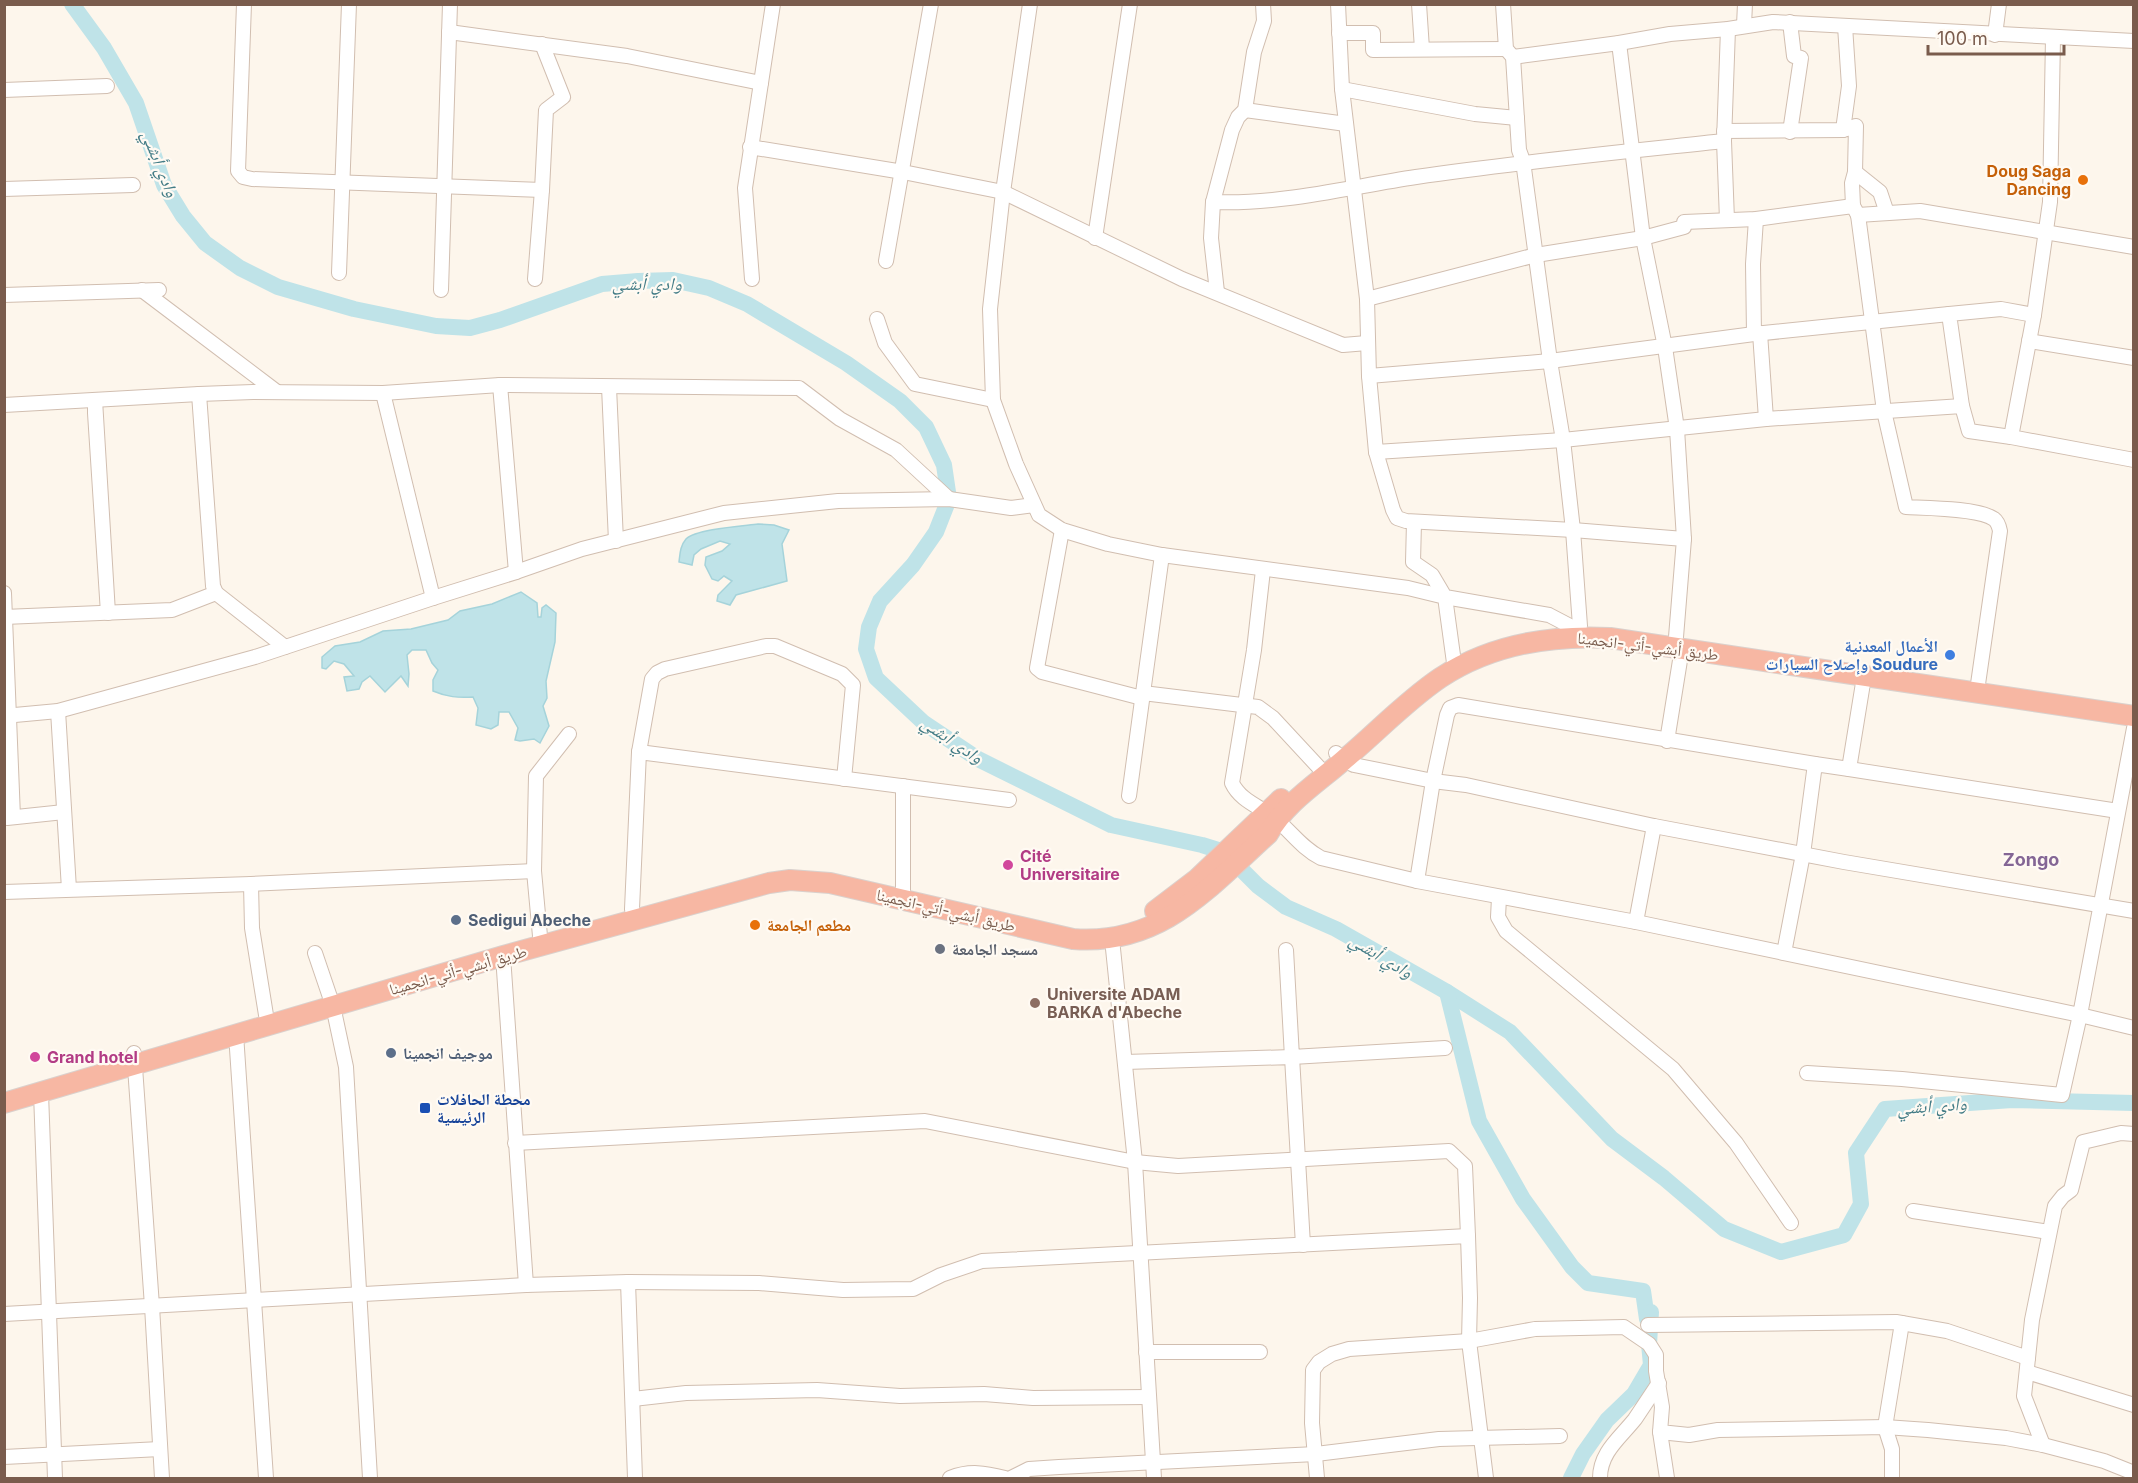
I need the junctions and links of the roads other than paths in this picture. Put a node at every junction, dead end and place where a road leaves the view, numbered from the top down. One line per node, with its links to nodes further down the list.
1 (244, 4): 42 (street)
2 (349, 4): 42 (street)
3 (450, 4): 18 (street)
4 (773, 4): 27 (street)
5 (931, 4): 40 (street)
6 (1030, 4): 48 (street)
7 (1130, 4): 55 (street)
8 (1263, 4): 31 (street)
9 (1338, 4): 19 (street)
10 (1419, 4): 25 (street)
11 (1503, 4): 26 (street)
12 (1745, 4): 15 (street)
13 (2000, 4): 20 (street)
14 (1790, 22): 15 (street); 16 (street); 35 (street)
15 (1744, 26): 17 (street)
16 (1845, 26): 20 (street); 34 (street)
17 (1728, 28): 23 (street); 36 (street)
18 (449, 32): 24 (street); 44 (street)
19 (1339, 33): 25 (street); 29 (street)
20 (1995, 34): 21 (street)
21 (2053, 38): 22 (street); 54 (street)
22 (2133, 41)
23 (1619, 43): 26 (street); 38 (street)
24 (542, 44): 27 (street); 47 (street)
25 (1422, 49): 26 (street)
26 (1509, 53): 32 (street)
27 (761, 83): 37 (street)
28 (107, 86): 30 (street)
29 (1342, 89): 32 (street); 33 (street)
30 (4, 90)
31 (1245, 110): 33 (street); 49 (street)
32 (1517, 118): 39 (street)
33 (1346, 124): 45 (street)
34 (1843, 130): 35 (street); 41 (street)
35 (1791, 132): 36 (street)
36 (1724, 136): 38 (street); 53 (street)
37 (750, 147): 40 (street); 62 (street)
38 (1633, 150): 39 (street); 56 (street)
39 (1523, 161): 45 (street); 58 (street)
40 (903, 172): 48 (street); 59 (street)
41 (1856, 172): 50 (street); 51 (street)
42 (343, 184): 44 (street); 60 (street)
43 (133, 185): 46 (street)
44 (445, 185): 47 (street); 65 (street)
45 (1354, 186): 49 (street); 68 (street)
46 (4, 189)
47 (542, 190): 61 (street)
48 (1003, 192): 55 (street); 86 (street)
49 (1213, 202): 66 (street)
50 (1856, 210): 51 (street); 52 (street); 72 (street)
51 (1887, 213): 54 (street)
52 (1756, 219): 53 (street); 73 (street)
53 (1727, 220): 56 (street)
54 (2046, 234): 57 (street); 70 (street)
55 (1095, 238): 66 (street)
56 (1643, 238): 58 (street); 76 (street)
57 (2133, 247)
58 (1536, 255): 68 (street); 78 (street)
59 (886, 261)
60 (339, 273)
61 (536, 279)
62 (752, 279)
63 (142, 290): 64 (street); 67 (street); 82 (street)
64 (159, 290)
65 (441, 290)
66 (1218, 292): 75 (street)
67 (4, 295)
68 (1367, 299): 75 (street)
69 (1948, 314): 70 (street); 72 (street); 88 (street)
70 (2034, 315): 74 (street)
71 (877, 319): 86 (street)
72 (1871, 321): 73 (street); 89 (street)
73 (1757, 334): 76 (street); 90 (street)
74 (2029, 341): 77 (street); 92 (street)
75 (1367, 343): 79 (street)
76 (1665, 347): 78 (street); 91 (street)
77 (2133, 358)
78 (1550, 361): 79 (street); 93 (street)
79 (1369, 376): 94 (street)
80 (500, 385): 81 (street); 83 (street); 105 (street)
81 (609, 387): 96 (street); 102 (street)
82 (277, 392): 83 (street); 84 (street)
83 (383, 393): 109 (street)
84 (199, 394): 85 (street); 107 (street)
85 (95, 400): 87 (street); 110 (street)
86 (993, 400): 97 (street)
87 (4, 405)
88 (1962, 406): 89 (street); 92 (street)
89 (1884, 411): 90 (street); 118 (street)
90 (1766, 419): 91 (street)
91 (1677, 429): 93 (street); 101 (street)
92 (2011, 437): 95 (street)
93 (1563, 440): 94 (street); 100 (street)
94 (1376, 452): 98 (street)
95 (2133, 460)
96 (949, 499): 97 (street); 102 (street)
97 (1034, 505): 99 (street)
98 (1414, 522): 100 (street); 108 (street)
99 (1062, 530): 103 (street); 119 (street)
100 (1573, 530): 101 (street); 112 (street)
101 (1684, 538): 113 (street)
102 (616, 541): 105 (street)
103 (1162, 555): 104 (street); 119 (street)
104 (1263, 570): 108 (street); 120 (street)
105 (516, 572): 109 (street)
106 (4, 592): 111 (street)
107 (216, 593): 110 (street); 114 (street)
108 (1445, 597): 112 (street); 116 (street)
109 (433, 598): 114 (street)
110 (108, 613): 111 (street)
111 (5, 617): 123 (street)
112 (1575, 626): 113 (highway); 116 (highway)
113 (1679, 643): 115 (highway); 116 (highway, طريق أبشي-أتي-انجمينا); 127 (street)
114 (285, 646): 122 (street)
115 (1817, 663): 117 (highway); 118 (highway)
116 (1454, 664): 129 (highway)
117 (1864, 677): 124 (highway); 131 (street)
118 (1978, 684): 121 (highway)
119 (1142, 696): 120 (street); 136 (street)
120 (1244, 706): 132 (street); 141 (street)
121 (2133, 706)
122 (58, 711): 123 (street); 139 (street)
123 (6, 716): 140 (street)
124 (2133, 716)
125 (2133, 728): 138 (street)
126 (568, 734): 144 (street)
127 (1667, 741): 130 (street); 134 (street)
128 (639, 752): 133 (street); 133 (street); 154 (street)
129 (1340, 757): 132 (highway); 134 (street)
130 (1815, 764): 131 (street); 143 (street)
131 (1849, 769): 138 (street)
132 (1322, 770): 141 (highway)
133 (844, 778): 135 (street)
134 (1433, 781): 142 (street); 145 (street)
135 (903, 786): 137 (street); 150 (street)
136 (1129, 796)
137 (1009, 800)
138 (2118, 811): 152 (street)
139 (64, 812): 140 (street); 147 (street)
140 (9, 818)
141 (1267, 822): 145 (street); 148 (highway)
142 (1654, 826): 143 (street); 155 (street)
143 (1803, 854): 152 (street); 159 (street)
144 (534, 871): 146 (street); 156 (street)
145 (1417, 881): 151 (street)
146 (250, 884): 147 (street); 164 (street)
147 (69, 889): 149 (street)
148 (1195, 890): 150 (highway); 157 (highway, طريق أبشي-أتي-انجمينا)
149 (4, 892)
150 (903, 894): 154 (highway); 157 (highway, طريق أبشي-أتي-انجمينا)
151 (1499, 897): 155 (street); 181 (street)
152 (2101, 905): 153 (street); 165 (street)
153 (2133, 911)
154 (633, 915): 156 (highway); 161 (highway, طريق أبشي-أتي-انجمينا)
155 (1636, 922): 159 (street)
156 (540, 936): 162 (highway)
157 (1112, 939): 171 (street)
158 (1286, 950): 169 (street)
159 (1784, 953): 165 (street)
160 (315, 954): 163 (street)
161 (503, 956): 162 (highway, طريق أبشي-أتي-انجمينا); 177 (street)
162 (429, 973): 163 (highway)
163 (332, 1001): 164 (highway); 167 (highway); 188 (street)
164 (266, 1015): 170 (highway)
165 (2080, 1015): 166 (street); 172 (street)
166 (2133, 1028)
167 (236, 1034): 170 (highway); 189 (street)
168 (1445, 1048): 169 (street)
169 (1293, 1057): 171 (street); 178 (street)
170 (135, 1058): 173 (highway); 174 (highway); 190 (street)
171 (1125, 1062): 179 (street)
172 (1808, 1073)
173 (4, 1090)
174 (41, 1093): 175 (highway); 191 (street)
175 (4, 1102)
176 (2133, 1134): 182 (street)
177 (515, 1143): 179 (street); 187 (street)
178 (1298, 1159): 179 (street); 183 (street); 184 (street)
179 (1135, 1162): 185 (street)
180 (1913, 1211): 182 (street)
181 (1791, 1223)
182 (2049, 1232): 198 (street)
183 (1468, 1236): 184 (street); 195 (street)
184 (1303, 1245): 185 (street)
185 (1141, 1254): 186 (street); 196 (street)
186 (628, 1282): 187 (street); 201 (street)
187 (526, 1285): 188 (street)
188 (359, 1294): 189 (street); 218 (street)
189 (254, 1299): 190 (street); 217 (street)
190 (152, 1306): 191 (street); 208 (street)
191 (48, 1312): 192 (street); 210 (street)
192 (4, 1314)
193 (1902, 1323): 194 (street); 198 (street); 203 (street)
194 (1648, 1325)
195 (1469, 1341): 199 (street); 206 (street); 209 (street)
196 (1146, 1352): 197 (street); 200 (street)
197 (1260, 1352)
198 (2028, 1365): 202 (street); 207 (street)
199 (1659, 1383): 204 (street); 225 (street)
200 (1149, 1397): 201 (street); 212 (street)
201 (633, 1399): 219 (street)
202 (2133, 1405)
203 (1884, 1427): 204 (street); 207 (street); 227 (street)
204 (1660, 1432): 226 (street)
205 (1560, 1436): 206 (street)
206 (1481, 1438): 209 (street); 214 (street)
207 (2043, 1445): 213 (street)
208 (159, 1449): 210 (street); 216 (street)
209 (1316, 1454): 212 (street); 224 (street)
210 (54, 1455): 211 (street); 215 (street)
211 (4, 1457)
212 (1154, 1462): 222 (street); 223 (street)
213 (2133, 1473)
214 (1484, 1475)
215 (55, 1479)
216 (162, 1479)
217 (266, 1479)
218 (370, 1479)
219 (635, 1479)
220 (950, 1479): 221 (street)
221 (1005, 1479)
222 (1011, 1479)
223 (1154, 1479)
224 (1317, 1479)
225 (1600, 1479)
226 (1667, 1479)
227 (1892, 1479)

